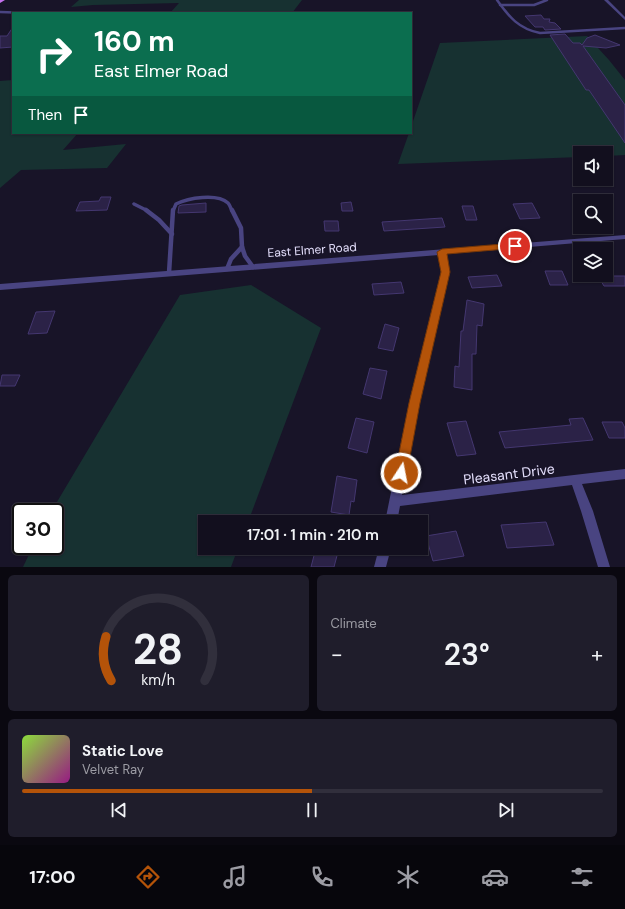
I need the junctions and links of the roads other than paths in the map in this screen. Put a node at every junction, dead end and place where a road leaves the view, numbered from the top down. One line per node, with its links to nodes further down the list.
1 (497, 0): 4 (lane)
2 (547, 0): 4 (lane)
3 (606, 0): 7 (street)
4 (500, 5): 8 (lane)
5 (0, 12): 6 (lane)
6 (12, 12)
7 (625, 19)
8 (625, 28)
9 (134, 204): 10 (lane)
10 (172, 234): 12 (lane); 16 (lane)
11 (625, 237): 13 (street, East Elmer Road)
12 (242, 247): 14 (lane); 15 (lane)
13 (442, 252): 14 (street, East Elmer Road); 20 (street)
14 (253, 267): 15 (street, East Elmer Road)
15 (227, 269): 16 (street, East Elmer Road)
16 (169, 273): 17 (street, East Elmer Road)
17 (0, 287)
18 (625, 474): 19 (street, Pleasant Drive)
19 (575, 480): 20 (street, Pleasant Drive); 24 (street)
20 (395, 501): 21 (street)
21 (392, 515)
22 (383, 555): 23 (street)
23 (380, 567)
24 (604, 567)

